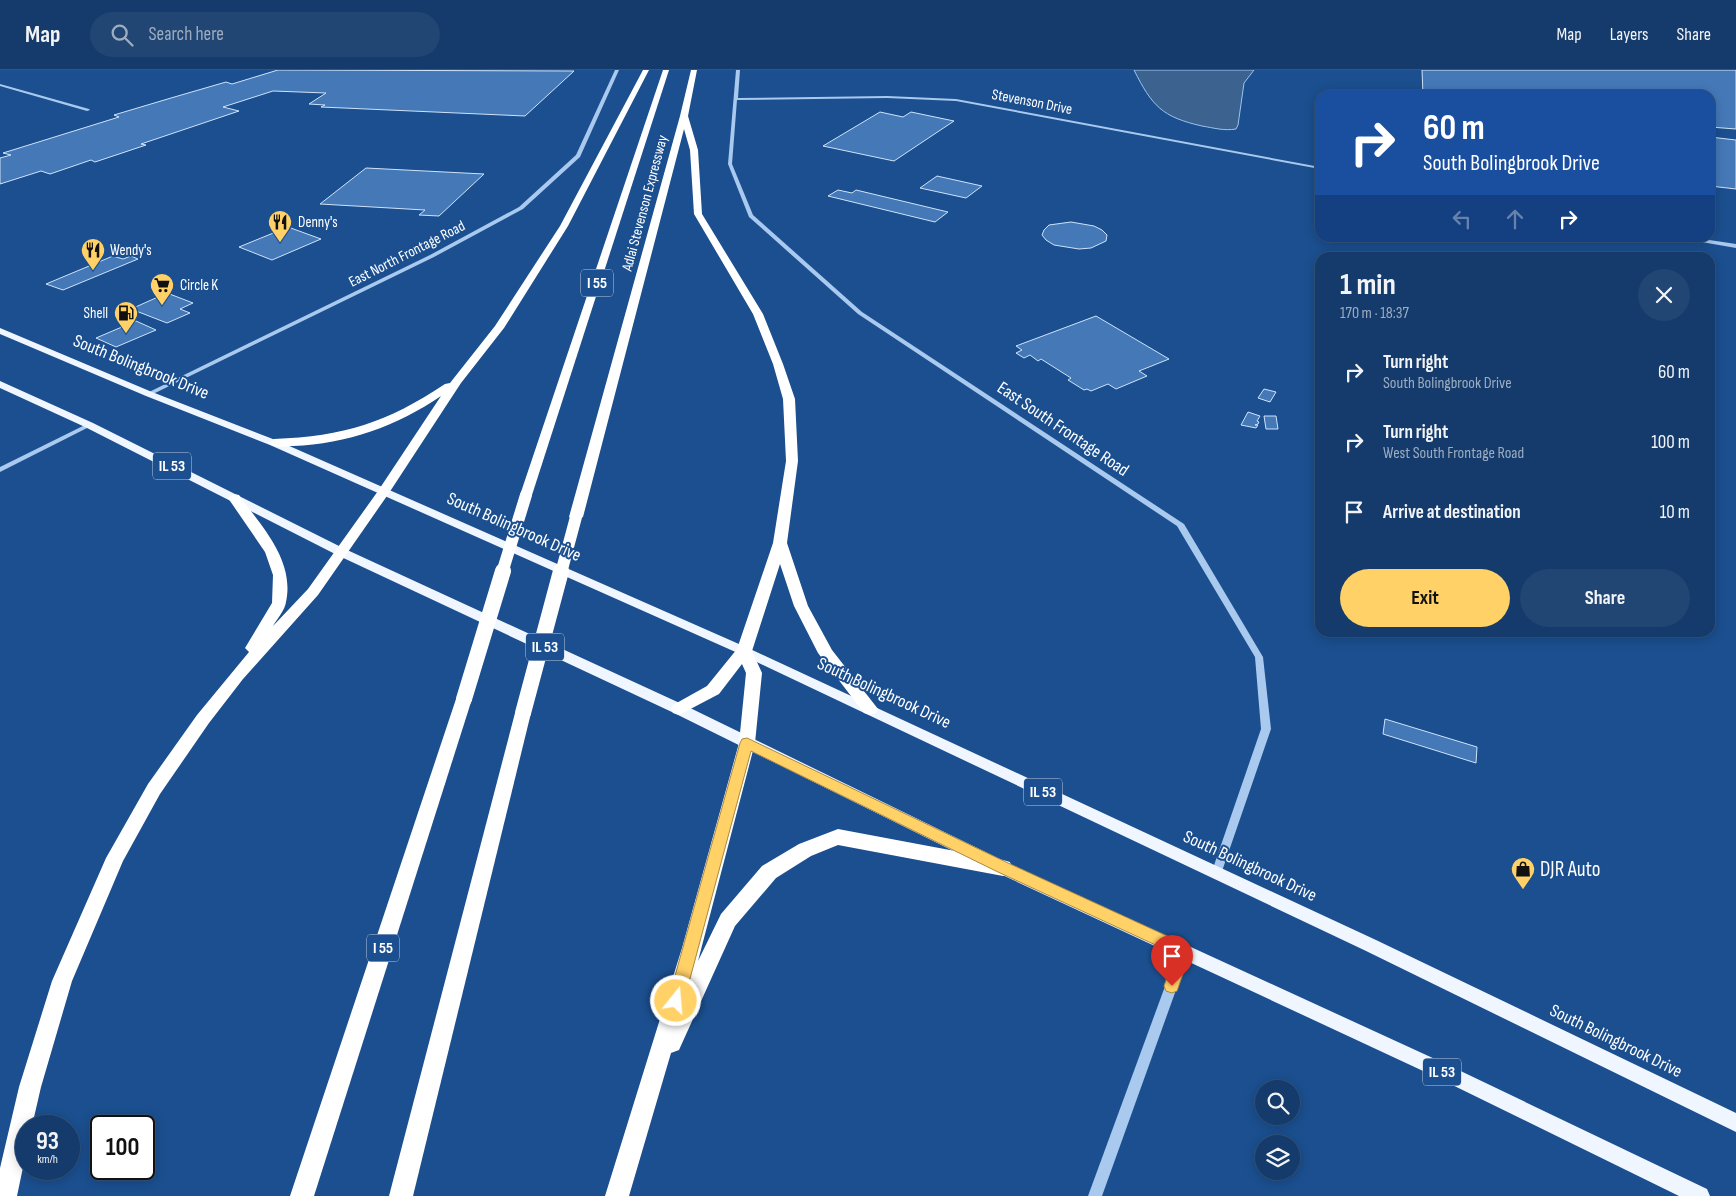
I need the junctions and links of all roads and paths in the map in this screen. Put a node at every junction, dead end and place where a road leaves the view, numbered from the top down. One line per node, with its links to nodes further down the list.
1 (617, 70): 16 (street, East North Frontage Road)
2 (646, 70): 14 (highway)
3 (666, 70): 35 (highway, Adlai Stevenson Expressway / I 55, bridge)
4 (694, 70): 9 (highway, Adlai Stevenson Expressway / I 55)
5 (738, 70): 7 (street, East South Frontage Road)
6 (0, 85): 8 (street)
7 (737, 99): 10 (street, Stevenson Drive); 30 (street, East South Frontage Road)
8 (88, 110)
9 (684, 116): 22 (highway); 36 (highway, Adlai Stevenson Expressway / I 55, bridge)
10 (1315, 167)
11 (1713, 242): 12 (street)
12 (1736, 246)
13 (0, 332): 16 (main road, South Bolingbrook Drive / IL 53)
14 (457, 380): 18 (highway); 20 (highway)
15 (0, 384): 17 (main road, IL 53)
16 (149, 394): 18 (main road, South Bolingbrook Drive / IL 53)
17 (89, 424): 19 (street); 21 (main road, IL 53)
18 (274, 443): 20 (main road, South Bolingbrook Drive / IL 53)
19 (0, 470)
20 (383, 493): 23 (highway); 24 (main road, South Bolingbrook Drive / IL 53)
21 (234, 498): 23 (main road, IL 53); 25 (highway)
22 (780, 543): 24 (highway); 27 (highway)
23 (342, 552): 25 (highway); 26 (main road, IL 53)
24 (744, 651): 26 (highway); 27 (main road, South Bolingbrook Drive / IL 53); 28 (highway)
25 (237, 675): 34 (highway)
26 (679, 709): 28 (main road, IL 53)
27 (870, 709): 30 (main road, South Bolingbrook Drive / IL 53)
28 (747, 743): 29 (main road, IL 53); 32 (highway)
29 (1003, 868): 31 (main road, IL 53); 32 (highway)
30 (1216, 874): 33 (main road, South Bolingbrook Drive / IL 53)
31 (1184, 951): 38 (street); 39 (main road, IL 53)
32 (644, 1106): 37 (highway)
33 (1736, 1123)
34 (5, 1196)
35 (302, 1196)
36 (401, 1196)
37 (617, 1196)
38 (1095, 1196)
39 (1700, 1196)

